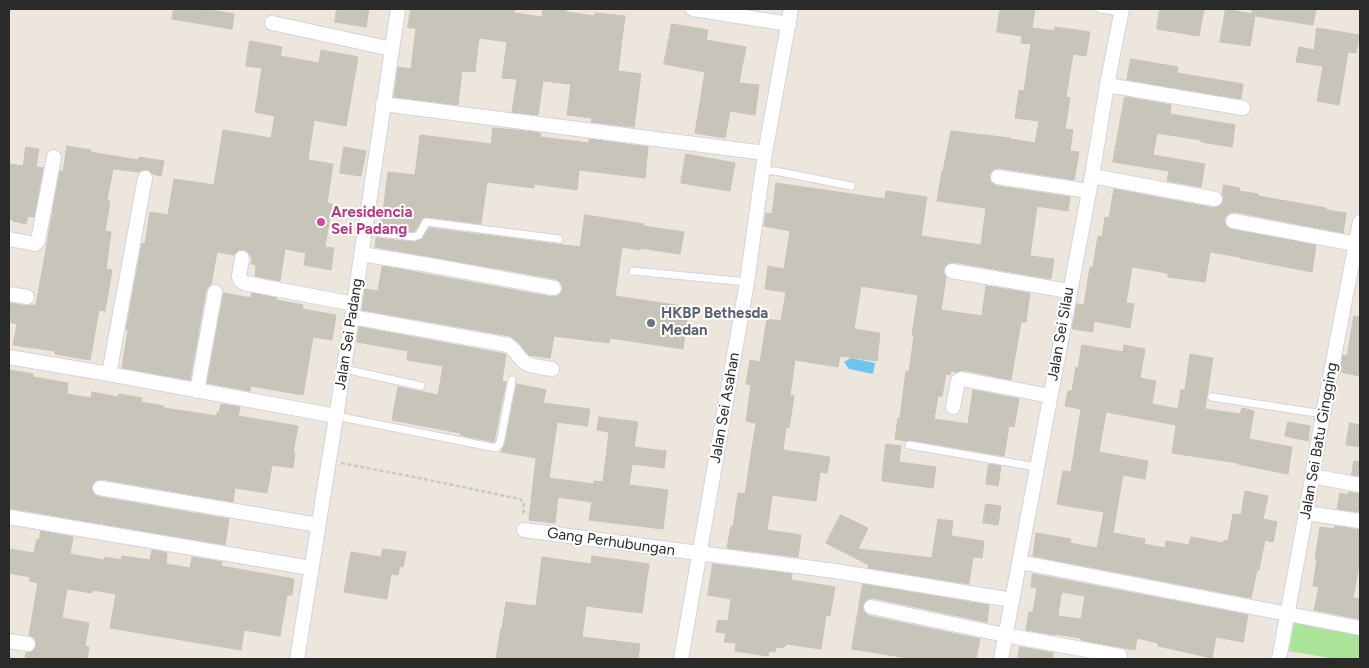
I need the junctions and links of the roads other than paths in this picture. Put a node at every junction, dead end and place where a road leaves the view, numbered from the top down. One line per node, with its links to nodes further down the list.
1 (398, 9): 8 (street, Jalan Sei Padang)
2 (693, 9): 7 (street)
3 (791, 9): 7 (street, Jalan Sei Asahan)
4 (1100, 9): 5 (lane)
5 (1122, 11): 9 (street, Jalan Sei Silau)
6 (272, 23): 8 (street)
7 (789, 24): 12 (street, Jalan Sei Asahan)
8 (392, 48): 10 (street, Jalan Sei Padang)
9 (1106, 85): 11 (street); 15 (street, Jalan Sei Silau)
10 (383, 104): 12 (street); 23 (street, Jalan Sei Padang)
11 (1243, 108)
12 (765, 153): 14 (street, Jalan Sei Asahan)
13 (54, 158): 24 (street)
14 (763, 171): 18 (lane); 31 (street, Jalan Sei Asahan)
15 (1092, 176): 19 (street, Jalan Sei Silau); 20 (street)
16 (998, 177): 19 (street)
17 (145, 178): 41 (street)
18 (851, 186)
19 (1089, 191): 33 (street, Jalan Sei Silau)
20 (1215, 200)
21 (1233, 221): 26 (street)
22 (1360, 222): 26 (street, Jalan Sei Batu Gingging)
23 (365, 231): 25 (lane); 27 (street, Jalan Sei Padang)
24 (9, 239)
25 (559, 240)
26 (1356, 244): 48 (street, Jalan Sei Batu Gingging)
27 (362, 254): 32 (street); 37 (street, Jalan Sei Padang)
28 (242, 258): 37 (street)
29 (633, 271): 31 (lane)
30 (952, 271): 33 (street)
31 (747, 282): 60 (street, Jalan Sei Asahan)
32 (554, 288)
33 (1069, 291): 45 (street, Jalan Sei Silau)
34 (215, 292): 44 (street)
35 (9, 294): 36 (street)
36 (27, 298)
37 (353, 311): 39 (street, Jalan Sei Padang); 40 (street)
38 (9, 357): 41 (street)
39 (344, 369): 43 (lane); 49 (street, Jalan Sei Padang)
40 (552, 369)
41 (109, 374): 44 (street)
42 (512, 380): 49 (lane)
43 (422, 386)
44 (196, 392): 49 (street)
45 (1050, 396): 47 (street); 51 (street, Jalan Sei Silau)
46 (1212, 397): 48 (lane)
47 (953, 407)
48 (1323, 414): 52 (street, Jalan Sei Batu Gingging)
49 (336, 416): 58 (street, Jalan Sei Padang)
50 (908, 444): 51 (lane)
51 (1036, 467): 61 (street, Jalan Sei Silau)
52 (1312, 476): 53 (street); 55 (street, Jalan Sei Batu Gingging)
53 (1360, 485)
54 (100, 488): 58 (street)
55 (1306, 513): 57 (street); 65 (street, Jalan Sei Batu Gingging)
56 (9, 517): 62 (street)
57 (1360, 521)
58 (318, 525): 62 (street, Jalan Sei Padang)
59 (524, 530): 60 (street, Gang Perhubungan)
60 (699, 553): 63 (street, Gang Perhubungan); 72 (street, Jalan Sei Asahan)
61 (1019, 562): 63 (street, Jalan Sei Silau); 65 (street)
62 (311, 568): 71 (street, Jalan Sei Padang)
63 (1012, 600): 67 (street, Jalan Sei Silau)
64 (871, 607): 67 (street)
65 (1287, 614): 66 (street); 74 (street, Jalan Sei Batu Gingging)
66 (1360, 628)
67 (1005, 636): 70 (street); 73 (street, Jalan Sei Silau)
68 (9, 641): 69 (street)
69 (28, 644)
70 (1120, 656)
71 (297, 659)
72 (681, 659)
73 (1001, 659)
74 (1279, 659)

